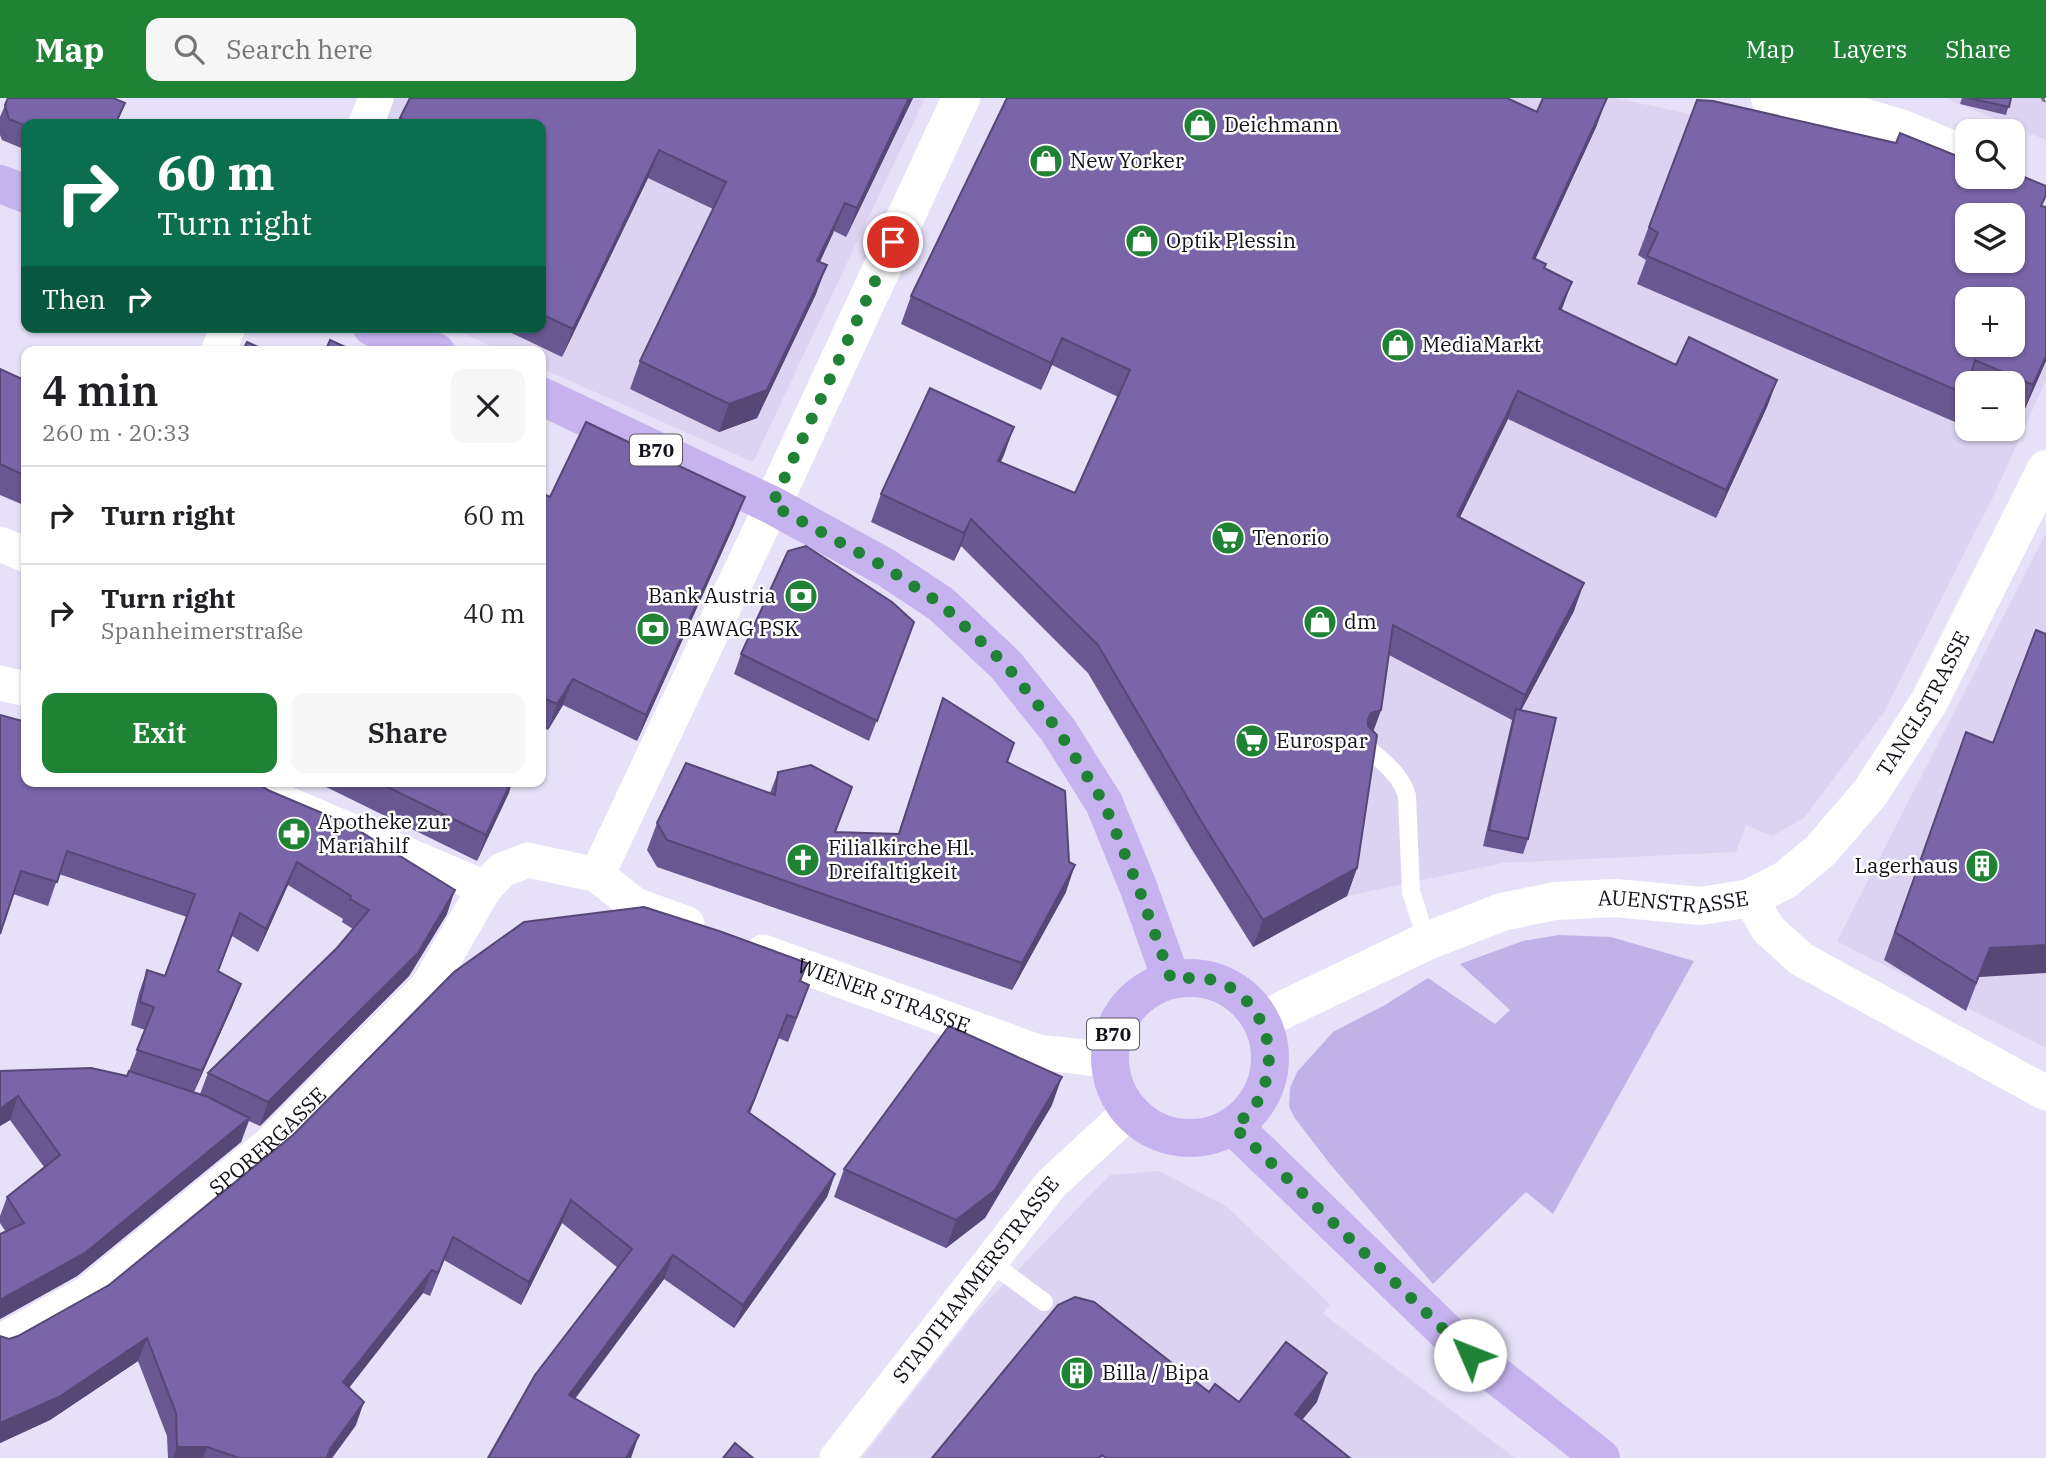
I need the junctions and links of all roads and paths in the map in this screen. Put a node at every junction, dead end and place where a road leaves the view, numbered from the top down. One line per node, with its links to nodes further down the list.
1 (376, 98): 4 (street)
2 (961, 98): 12 (street)
3 (1770, 98): 5 (street)
4 (368, 119)
5 (1955, 151)
6 (0, 184): 7 (main road)
7 (21, 192)
8 (387, 333): 9 (main road)
9 (421, 346)
10 (546, 398): 12 (main road, B70)
11 (2046, 469): 21 (street, TANGLSTRASSE)
12 (772, 505): 19 (street); 23 (main road, B70)
13 (0, 544): 14 (street)
14 (21, 553)
15 (0, 683): 16 (street)
16 (21, 688)
17 (1369, 749): 22 (lane)
18 (255, 787): 20 (street)
19 (597, 875): 20 (street, WIENER STRASSE); 25 (street, WIENER STRASSE)
20 (485, 888): 31 (street, SPORERGASSE)
21 (1750, 898): 22 (street, AUENSTRASSE); 26 (street, AUENSTRASSE)
22 (1427, 941): 24 (street, AUENSTRASSE)
23 (1171, 979): 24 (main road, B70); 25 (main road, B70)
24 (1262, 1020): 28 (main road, B70)
25 (1108, 1060): 27 (main road, B70)
26 (2046, 1093)
27 (1129, 1112): 28 (main road, B70); 29 (street, STADTHAMMERSTRASSE)
28 (1234, 1127): 33 (main road)
29 (990, 1262): 30 (lane); 32 (street, STADTHAMMERSTRASSE)
30 (1044, 1302)
31 (0, 1342)
32 (837, 1458)
33 (1601, 1458)

